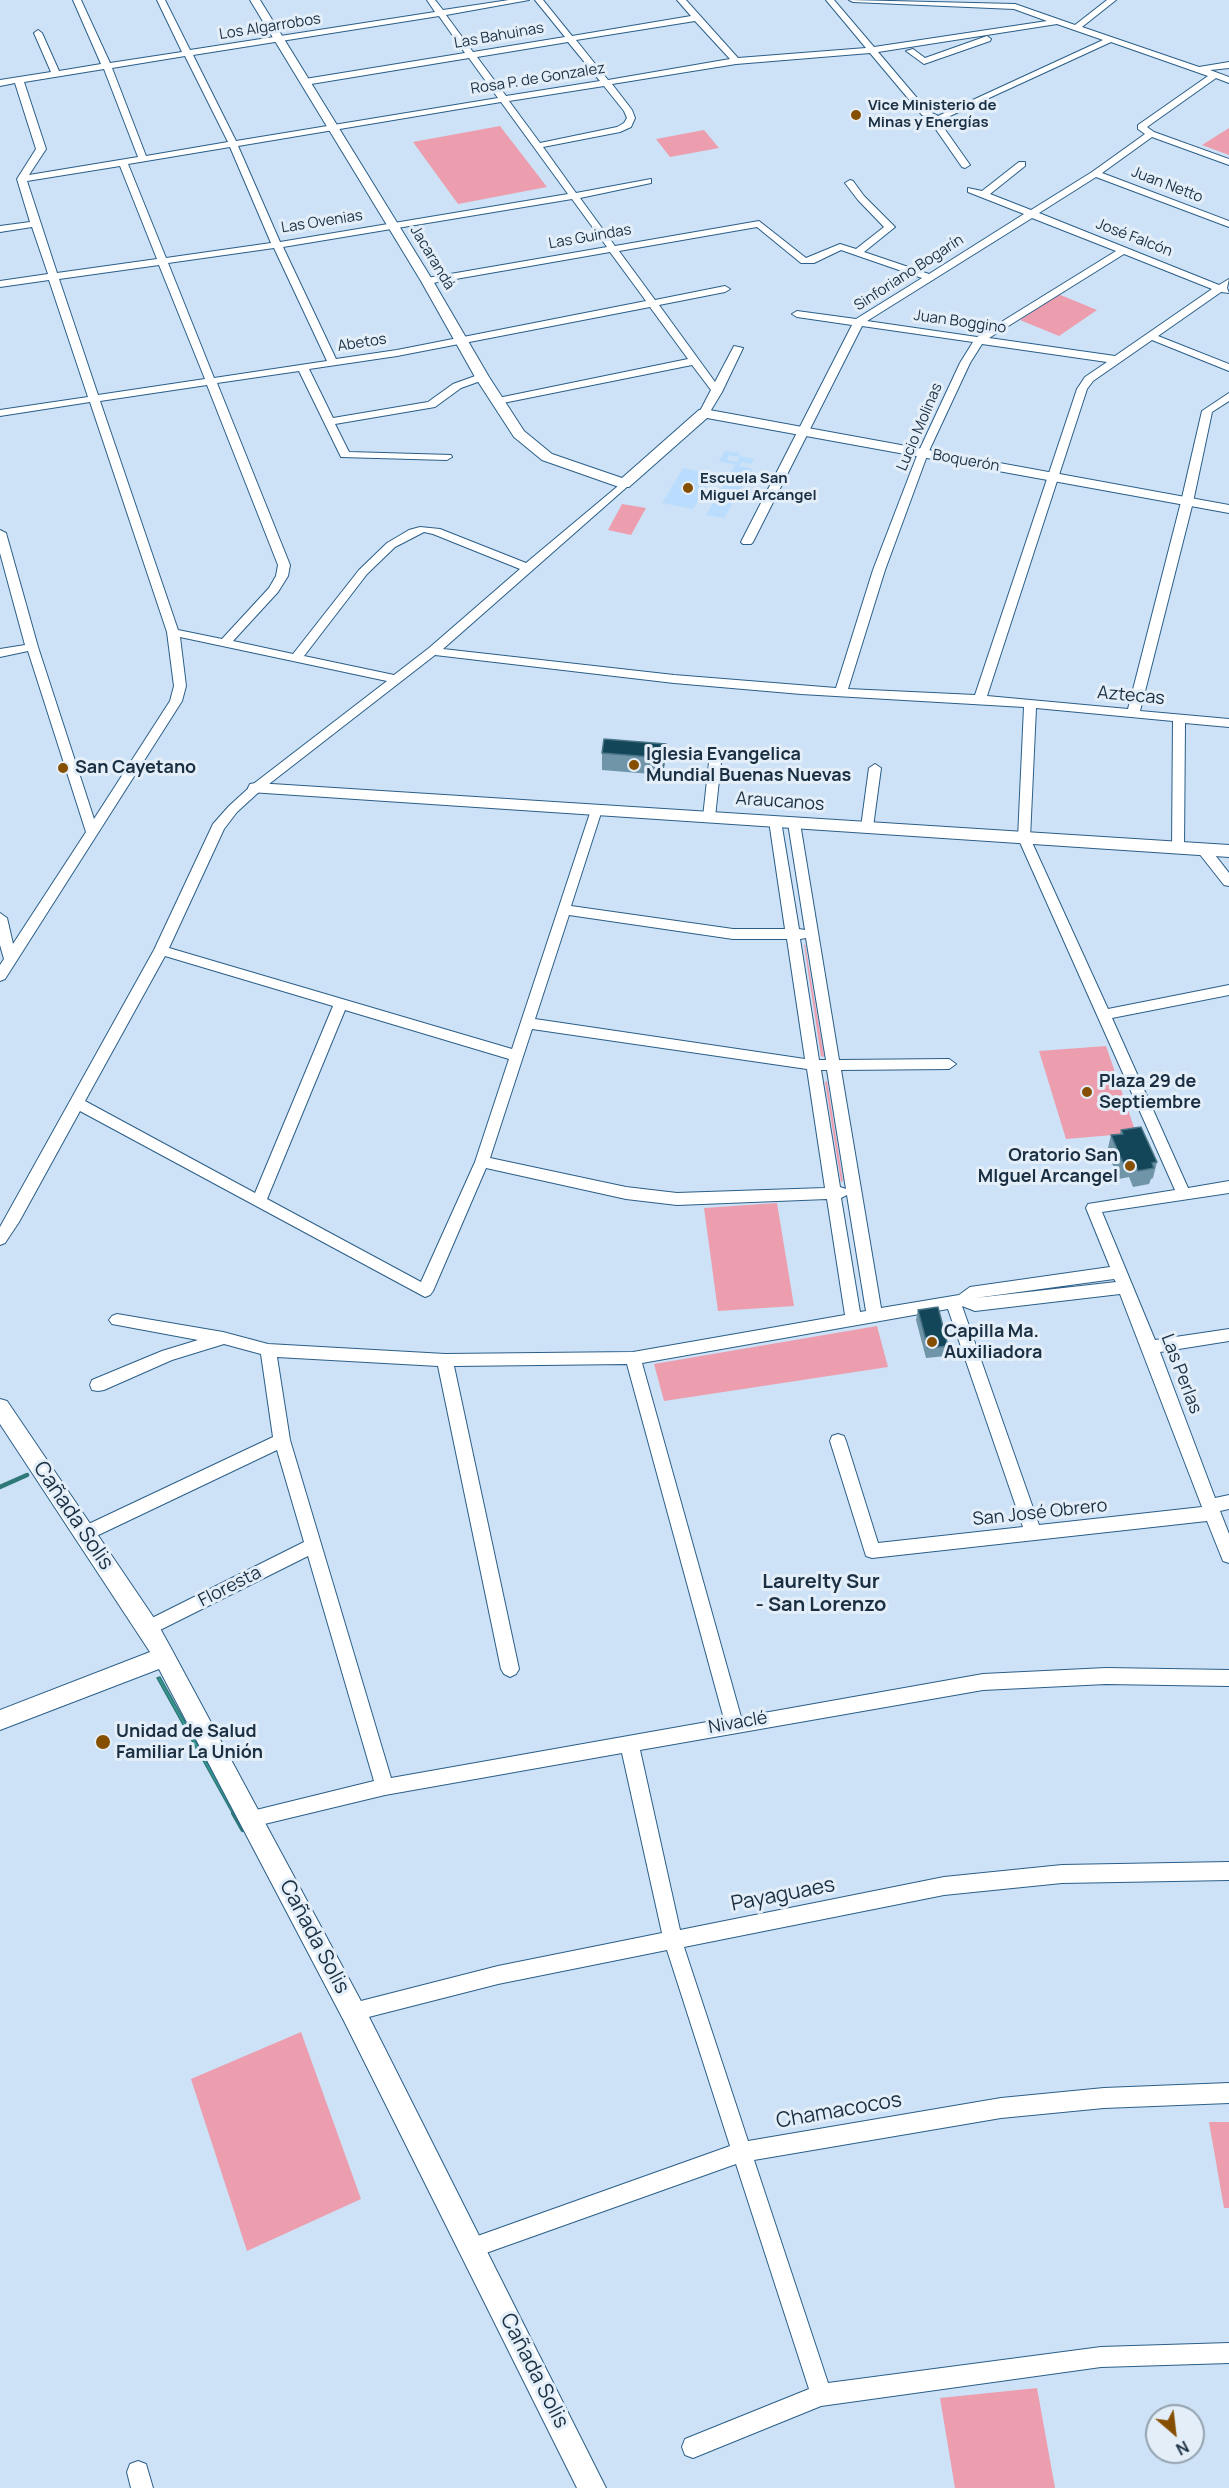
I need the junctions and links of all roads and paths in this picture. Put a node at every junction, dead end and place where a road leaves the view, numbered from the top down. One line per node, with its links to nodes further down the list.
1 (77, 0): 27 (street)
2 (161, 0): 23 (street)
3 (255, 0): 18 (street, Jacarandá)
4 (431, 0): 13 (street)
5 (525, 0): 13 (street, Los Algarrobos)
6 (538, 0): 19 (street)
7 (681, 0): 14 (street)
8 (830, 0): 21 (street)
9 (853, 0): 11 (street)
10 (1112, 0): 16 (street)
11 (919, 2): 12 (street)
12 (1015, 3): 15 (street)
13 (441, 14): 18 (street, Los Algarrobos); 24 (street)
14 (697, 18): 19 (street, Las Bahuinas); 25 (street)
15 (1060, 21): 16 (street); 21 (street, Rosa P. de Gonzalez)
16 (1074, 26): 20 (street); 22 (street)
17 (38, 33): 29 (street)
18 (279, 39): 23 (street, Los Algarrobos); 33 (street, Jacarandá)
19 (568, 39): 24 (street, Las Bahuinas); 34 (street)
20 (1111, 39): 28 (street); 37 (street)
21 (872, 50): 25 (street, Rosa P. de Gonzalez); 37 (street)
22 (910, 51)
23 (189, 54): 27 (street, Los Algarrobos); 40 (street)
24 (469, 55): 33 (street, Las Bahuinas); 36 (street)
25 (736, 61): 34 (street, Rosa P. de Gonzalez)
26 (1229, 65): 28 (street)
27 (107, 67): 29 (street, Los Algarrobos); 42 (street)
28 (1199, 70): 30 (street)
29 (56, 75): 32 (street, Los Algarrobos)
30 (1215, 75): 31 (street); 39 (street)
31 (1229, 80)
32 (19, 81): 35 (street, Los Algarrobos); 48 (street)
33 (305, 82): 38 (street, Jacarandá)
34 (604, 82): 36 (street, Rosa P. de Gonzalez); 41 (street)
35 (0, 83)
36 (502, 99): 38 (street, Rosa P. de Gonzalez); 41 (street)
37 (932, 118): 46 (street)
38 (332, 127): 40 (street, Rosa P. de Gonzalez); 57 (street, Jacarandá)
39 (1151, 134): 44 (street); 47 (street, Sinforiano Bogarín)
40 (233, 144): 42 (street, Rosa P. de Gonzalez); 59 (street)
41 (536, 146): 53 (street)
42 (143, 159): 43 (street, Rosa P. de Gonzalez)
43 (123, 162): 48 (street, Rosa P. de Gonzalez); 63 (street)
44 (1229, 162)
45 (1022, 164): 52 (street)
46 (965, 165)
47 (1095, 174): 54 (street, Sinforiano Bogarín); 56 (street, Juan Netto)
48 (22, 179): 55 (street)
49 (648, 181): 53 (street, Las Ovenias)
50 (850, 183): 62 (street)
51 (971, 190): 52 (street, José Falcón)
52 (983, 195): 54 (street, José Falcón)
53 (575, 196): 57 (street, Las Ovenias); 60 (street)
54 (1029, 214): 61 (street, José Falcón); 65 (street, Sinforiano Bogarín)
55 (35, 224): 58 (street); 64 (street)
56 (1229, 225)
57 (393, 226): 59 (street, Las Ovenias); 66 (street, Jacarandá)
58 (0, 229)
59 (277, 245): 63 (street, Las Ovenias); 79 (street)
60 (610, 249): 62 (street, Las Guindas); 66 (street, Las Guindas); 70 (street)
61 (1124, 250): 68 (street, José Falcón); 75 (street, Lucio Molinas)
62 (858, 252): 65 (street)
63 (163, 262): 64 (street, Las Ovenias); 83 (street)
64 (53, 277): 67 (street, Las Ovenias); 86 (street)
65 (929, 278): 72 (street, Sinforiano Bogarín)
66 (427, 281): 74 (street, Jacarandá)
67 (0, 284)
68 (1226, 288): 73 (street)
69 (725, 290): 70 (street, Abetos)
70 (653, 304): 74 (street, Abetos); 78 (street)
71 (797, 314): 72 (street, Juan Boggino)
72 (859, 322): 75 (street, Juan Boggino); 91 (street, Sinforiano Bogarín)
73 (1153, 337): 77 (street); 81 (street)
74 (462, 340): 79 (street, Abetos); 82 (street, Jacarandá)
75 (980, 340): 77 (street, Juan Boggino); 92 (street, Lucio Molinas)
76 (738, 348): 84 (street)
77 (1118, 360): 94 (street)
78 (694, 361): 84 (street); 87 (street)
79 (333, 363): 80 (street, Abetos)
80 (303, 368): 83 (street, Abetos); 90 (street)
81 (1229, 368)
82 (483, 377): 87 (street, Jacarandá); 90 (street)
83 (211, 382): 86 (street, Abetos); 102 (street)
84 (717, 392): 89 (street)
85 (1229, 396): 96 (street)
86 (94, 399): 88 (street, Abetos); 101 (street)
87 (498, 401): 95 (street, Jacarandá)
88 (0, 413)
89 (704, 413): 91 (street, Boquerón); 95 (street)
90 (330, 422): 93 (street)
91 (805, 431): 92 (street, Boquerón); 99 (street, Sinforiano Bogarín)
92 (923, 453): 94 (street, Boquerón); 108 (street, Lucio Molinas)
93 (447, 457)
94 (1052, 476): 96 (street, Boquerón); 109 (street)
95 (624, 484): 100 (street)
96 (1187, 502): 97 (street, Boquerón); 111 (street)
97 (1229, 509)
98 (0, 533): 103 (street)
99 (747, 542)
100 (528, 568): 104 (street); 106 (street)
101 (172, 632): 102 (street); 122 (street)
102 (225, 643): 106 (street)
103 (32, 647): 105 (street); 122 (street)
104 (433, 651): 107 (street); 108 (street, Aztecas)
105 (0, 653)
106 (296, 658): 107 (street)
107 (396, 679): 116 (street)
108 (841, 692): 109 (street, Aztecas)
109 (980, 699): 110 (street, Aztecas)
110 (1030, 705): 111 (street, Aztecas); 123 (street)
111 (1133, 714): 112 (street, Aztecas)
112 (1179, 718): 113 (street, Aztecas); 124 (street)
113 (1229, 723)
114 (716, 753): 118 (street)
115 (875, 768): 121 (street)
116 (256, 788): 117 (street, Araucanos); 132 (street)
117 (596, 810): 118 (street, Araucanos); 128 (street)
118 (710, 817): 119 (street, Araucanos)
119 (775, 821): 120 (street, Araucanos); 131 (street)
120 (794, 823): 121 (street, Araucanos); 130 (street)
121 (867, 827): 123 (street, Araucanos)
122 (92, 832): 133 (street)
123 (1024, 838): 124 (street, Araucanos); 137 (street)
124 (1178, 848): 125 (street, Araucanos)
125 (1203, 849): 126 (street, Araucanos); 127 (street)
126 (1229, 851)
127 (1229, 882)
128 (565, 910): 131 (street); 138 (street)
129 (0, 918): 133 (street)
130 (813, 933): 131 (street); 142 (street)
131 (793, 934): 141 (street)
132 (161, 950): 136 (street); 143 (street)
133 (10, 958): 134 (street)
134 (0, 976)
135 (1229, 990): 137 (street)
136 (341, 1004): 139 (street); 149 (street)
137 (1105, 1014): 148 (street)
138 (526, 1023): 139 (street); 141 (street)
139 (517, 1056): 144 (street)
140 (949, 1064): 142 (street)
141 (813, 1065): 142 (street); 147 (street)
142 (834, 1067): 146 (street)
143 (76, 1103): 149 (street); 150 (street)
144 (482, 1162): 147 (street); 149 (street)
145 (1229, 1186): 148 (street)
146 (854, 1193): 147 (street); 154 (street)
147 (833, 1194): 155 (street)
148 (1184, 1194): 151 (street, Las Perlas)
149 (259, 1200)
150 (0, 1239)
151 (1119, 1272): 152 (street, Las Perlas); 153 (street)
152 (1125, 1287): 153 (street); 159 (street, Las Perlas)
153 (958, 1301): 154 (street); 169 (street)
154 (874, 1315): 155 (street)
155 (853, 1319): 161 (street)
156 (117, 1320): 158 (street)
157 (1229, 1335): 159 (street)
158 (223, 1338): 160 (street); 163 (street)
159 (1150, 1347): 168 (street, Las Perlas)
160 (268, 1350): 162 (street); 165 (street)
161 (633, 1358): 162 (street); 178 (street)
162 (445, 1360): 175 (street)
163 (98, 1385)
164 (0, 1407): 170 (street, Cañada Solis)
165 (282, 1440): 170 (street); 171 (street)
166 (838, 1440): 169 (street, San José Obrero)
167 (1229, 1502): 168 (street, San José Obrero)
168 (1211, 1510): 169 (street, San José Obrero); 172 (street, Las Perlas)
169 (1034, 1533)
170 (84, 1534): 173 (street, Cañada Solis)
171 (313, 1545): 173 (street, Floresta); 180 (street)
172 (1229, 1556)
173 (148, 1628): 174 (street, Cañada Solis)
174 (164, 1658): 177 (street); 181 (street, Cañada Solis)
175 (510, 1669)
176 (1229, 1678): 178 (street, Nivaclé)
177 (0, 1720)
178 (734, 1724): 179 (street, Nivaclé)
179 (629, 1743): 180 (street, Nivaclé); 183 (street)
180 (385, 1787): 181 (street, Nivaclé)
181 (252, 1818): 184 (street, Cañada Solis)
182 (1229, 1871): 183 (street, Payaguaes)
183 (674, 1941): 184 (street, Payaguaes); 186 (street)
184 (353, 2012): 187 (street, Cañada Solis)
185 (1229, 2093): 186 (street, Chamacocos)
186 (742, 2152): 187 (street, Chamacocos); 189 (street)
187 (472, 2248): 191 (street, Cañada Solis)
188 (1229, 2353): 189 (street)
189 (821, 2395): 190 (street)
190 (693, 2447)
191 (592, 2488)

